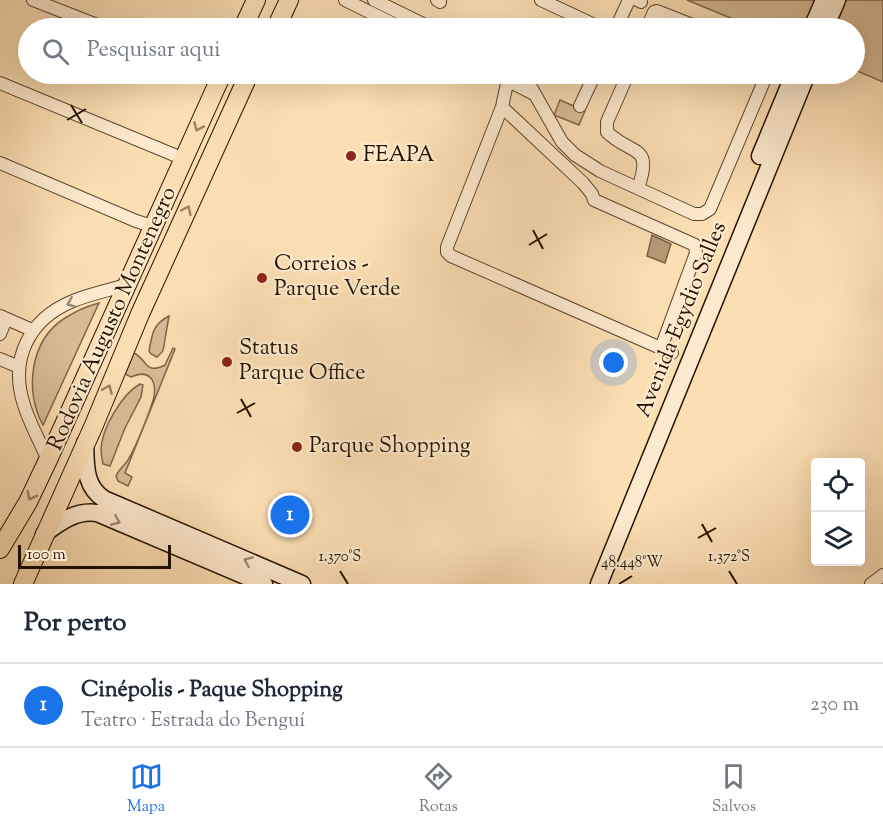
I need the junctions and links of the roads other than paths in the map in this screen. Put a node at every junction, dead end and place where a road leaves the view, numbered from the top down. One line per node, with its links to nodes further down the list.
1 (33, 0): 12 (street)
2 (245, 0): 13 (main road)
3 (256, 0): 14 (main road)
4 (281, 0): 15 (main road)
5 (289, 0): 16 (main road)
6 (345, 0): 17 (street)
7 (374, 0): 18 (street)
8 (541, 0): 19 (street)
9 (636, 0): 20 (street)
10 (824, 0): 23 (street)
11 (837, 0): 24 (street)
12 (79, 18)
13 (237, 18)
14 (248, 18)
15 (273, 18)
16 (281, 18)
17 (382, 18)
18 (411, 18)
19 (580, 18)
20 (623, 18)
21 (651, 18): 22 (street)
22 (675, 18)
23 (816, 18)
24 (829, 18)
25 (0, 82): 37 (street)
26 (217, 84): 37 (main road, Rodovia Augusto Montenegro, one-way to 37)
27 (244, 84): 47 (main road, Rodovia Augusto Montenegro, one-way to 27)
28 (509, 84): 35 (street)
29 (529, 84): 39 (street)
30 (590, 84): 36 (street)
31 (623, 84): 39 (street)
32 (763, 84): 39 (street)
33 (790, 84): 57 (street, Avenida Egydio Salles)
34 (803, 84): 58 (street, Avenida Egydio Salles)
35 (502, 106): 35 (street)
36 (580, 106)
37 (184, 159): 40 (main road, Rodovia Augusto Montenegro)
38 (0, 163): 40 (street)
39 (638, 188)
40 (152, 226): 41 (main road, Rodovia Augusto Montenegro)
41 (127, 285): 43 (street, one-way to 43); 48 (main road, Rodovia Augusto Montenegro)
42 (3, 318): 43 (street); 44 (street)
43 (32, 330): 46 (street)
44 (0, 334)
45 (0, 360): 46 (street)
46 (19, 367): 48 (street)
47 (85, 442): 49 (street); 51 (main road, Rodovia Augusto Montenegro)
48 (48, 460): 52 (main road, Rodovia Augusto Montenegro, one-way to 52)
49 (94, 491): 50 (street); 56 (street, one-way to 49)
50 (87, 513): 51 (street); 55 (street, one-way to 55)
51 (44, 534): 54 (main road, Rodovia Augusto Montenegro)
52 (0, 549)
53 (883, 575): 59 (street)
54 (23, 584)
55 (264, 584)
56 (302, 584)
57 (586, 584)
58 (599, 584)
59 (872, 584)

